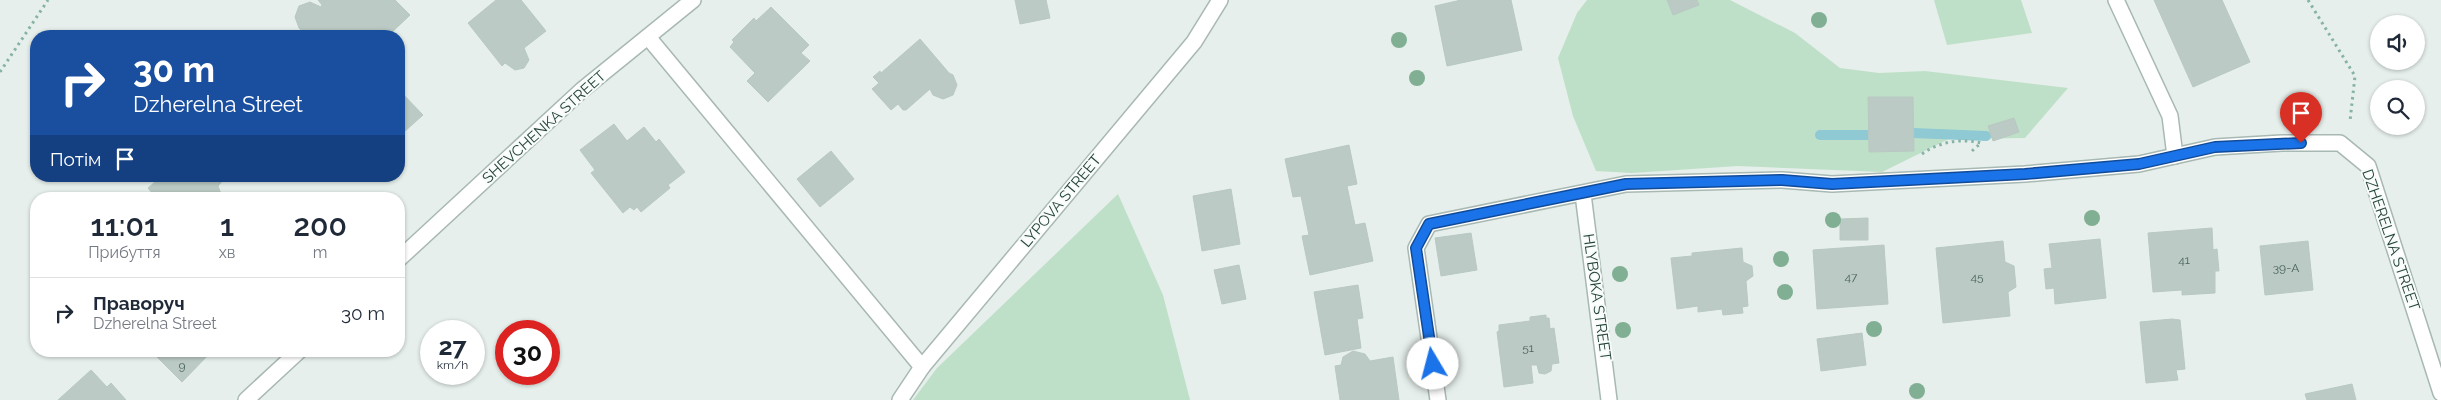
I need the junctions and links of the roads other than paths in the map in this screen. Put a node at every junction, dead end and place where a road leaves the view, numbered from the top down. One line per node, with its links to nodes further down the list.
1 (693, 0): 4 (street, SHEVCHENKA STREET)
2 (1220, 0): 9 (street, LYPOVA STREET)
3 (2116, 0): 5 (street)
4 (648, 37): 7 (street, SHEVCHENKA STREET); 9 (street)
5 (2175, 156): 6 (street); 10 (street, DZHERELNA STREET)
6 (1582, 194): 13 (street); 14 (street, HLYBOKA STREET)
7 (405, 253)
8 (293, 357): 11 (street)
9 (922, 367): 12 (street, LYPOVA STREET)
10 (2441, 392)
11 (246, 400)
12 (900, 400)
13 (1438, 400)
14 (1609, 400)

